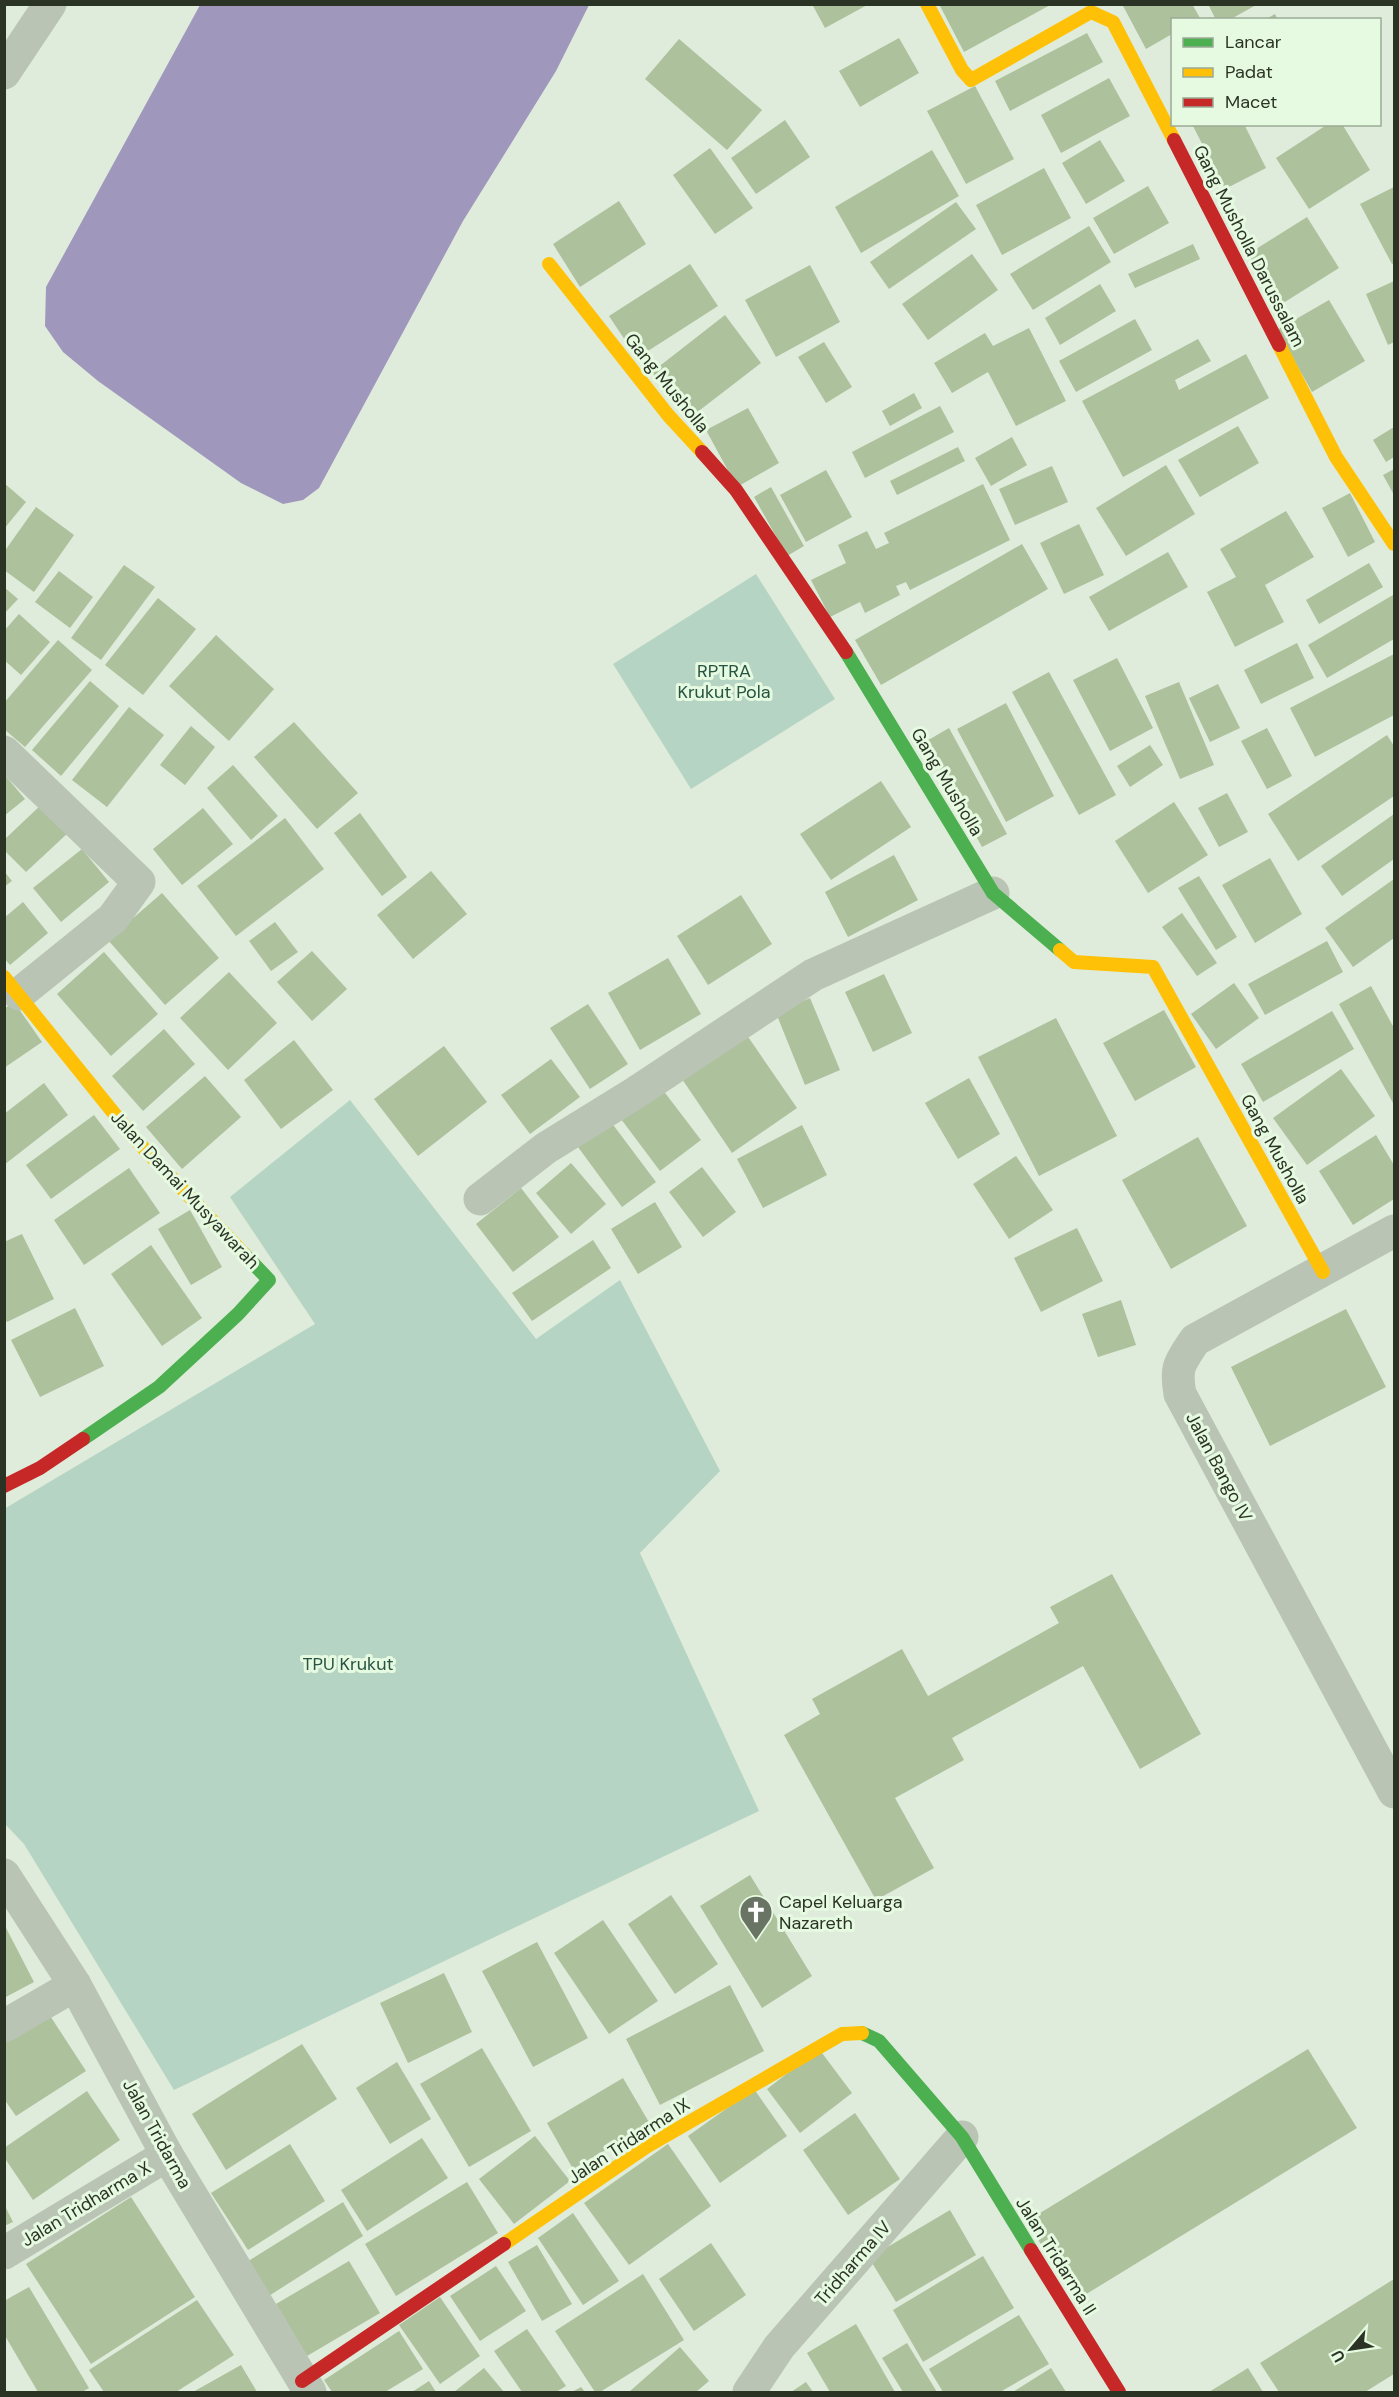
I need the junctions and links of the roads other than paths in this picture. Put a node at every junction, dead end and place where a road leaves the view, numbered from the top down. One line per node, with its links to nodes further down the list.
1 (50, 4): 3 (street)
2 (927, 4): 5 (street, Gang Musholla Darussalam)
3 (4, 73)
4 (549, 264): 7 (street, Gang Musholla)
5 (1395, 544)
6 (4, 752): 8 (street)
7 (993, 893): 9 (street); 11 (street, Gang Musholla)
8 (12, 986): 12 (street, Jalan Damai Musyawarah)
9 (480, 1199)
10 (1395, 1231): 11 (street, Jalan Bango IV)
11 (1323, 1272): 13 (street, Jalan Bango IV)
12 (4, 1486)
13 (1395, 1792)
14 (4, 1875): 15 (street, Jalan Tridarma)
15 (75, 1985): 16 (street); 18 (street, Jalan Tridarma)
16 (4, 2026)
17 (962, 2138): 20 (street, Jalan Tridarma IX); 21 (street, Tridharma IV); 22 (street, Jalan Tridarma II)
18 (167, 2155): 19 (street, Jalan Tridharma X); 20 (street, Jalan Tridarma)
19 (4, 2253)
20 (306, 2386)
21 (749, 2392)
22 (1119, 2392)

